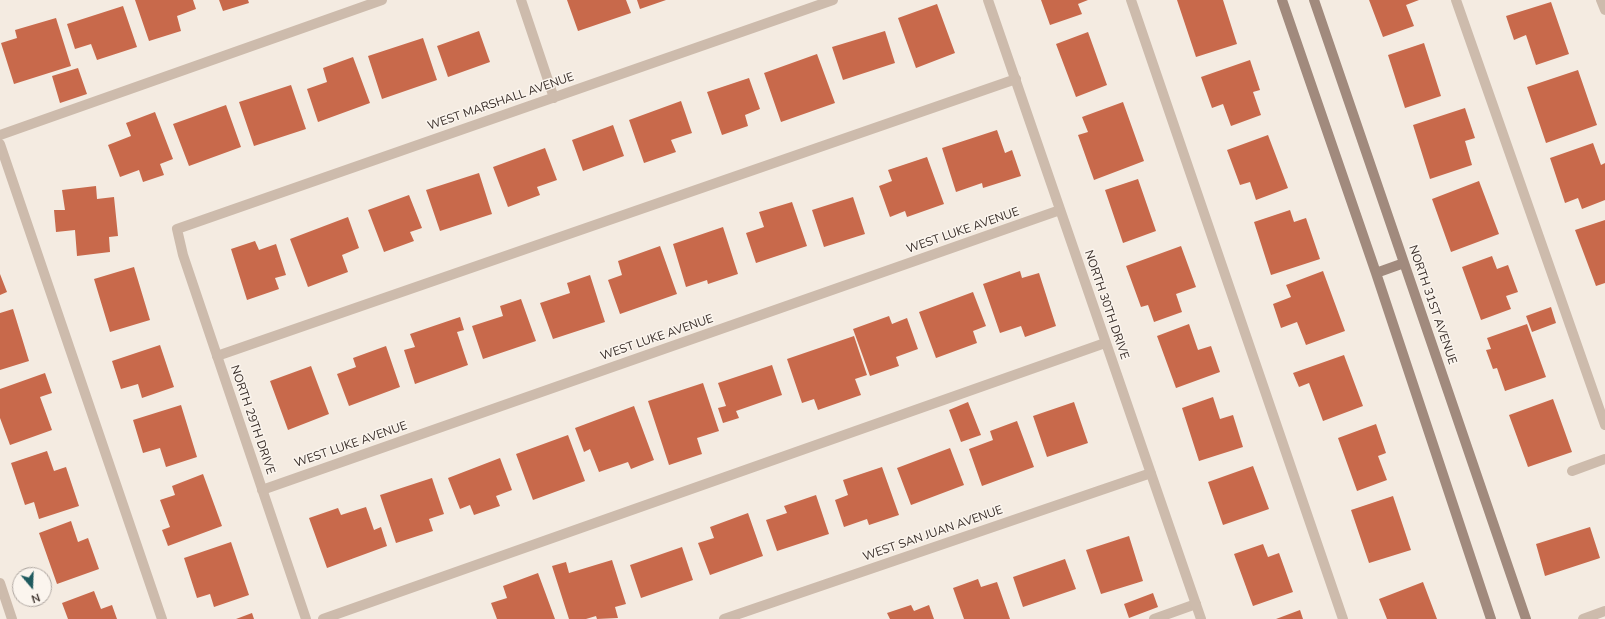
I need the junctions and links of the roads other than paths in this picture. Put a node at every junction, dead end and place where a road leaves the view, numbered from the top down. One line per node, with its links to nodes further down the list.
1 (382, 0): 13 (street)
2 (521, 0): 12 (street)
3 (833, 0): 12 (street, WEST MARSHALL AVENUE)
4 (988, 0): 11 (street, NORTH 30TH DRIVE)
5 (1131, 0): 36 (street)
6 (1282, 0): 18 (street)
7 (1314, 0): 17 (street, NORTH 31ST AVENUE)
8 (1456, 0): 21 (street)
9 (1602, 0): 10 (street)
10 (1605, 10)
11 (1016, 79): 15 (street, NORTH 30TH DRIVE); 20 (street)
12 (554, 98): 16 (street, WEST MARSHALL AVENUE)
13 (0, 135)
14 (0, 144): 30 (street)
15 (1060, 210): 19 (street, NORTH 30TH DRIVE); 25 (street, WEST LUKE AVENUE)
16 (177, 229): 20 (street, NORTH 29TH DRIVE)
17 (1404, 263): 18 (street); 38 (street, NORTH 31ST AVENUE)
18 (1376, 273): 37 (street)
19 (1105, 342): 24 (street, NORTH 30TH DRIVE); 32 (street)
20 (217, 356): 25 (street, NORTH 29TH DRIVE)
21 (1605, 425)
22 (1605, 459): 23 (street)
23 (1572, 471)
24 (1151, 473): 27 (street, NORTH 30TH DRIVE); 33 (street, WEST SAN JUAN AVENUE)
25 (262, 490): 31 (street, NORTH 29TH DRIVE)
26 (0, 583): 29 (street)
27 (1196, 604): 34 (street); 35 (street, NORTH 30TH DRIVE)
28 (1605, 611): 39 (street)
29 (12, 619)
30 (162, 619)
31 (306, 619)
32 (323, 619)
33 (724, 619)
34 (1154, 619)
35 (1201, 619)
36 (1343, 619)
37 (1492, 619)
38 (1526, 619)
39 (1582, 619)

